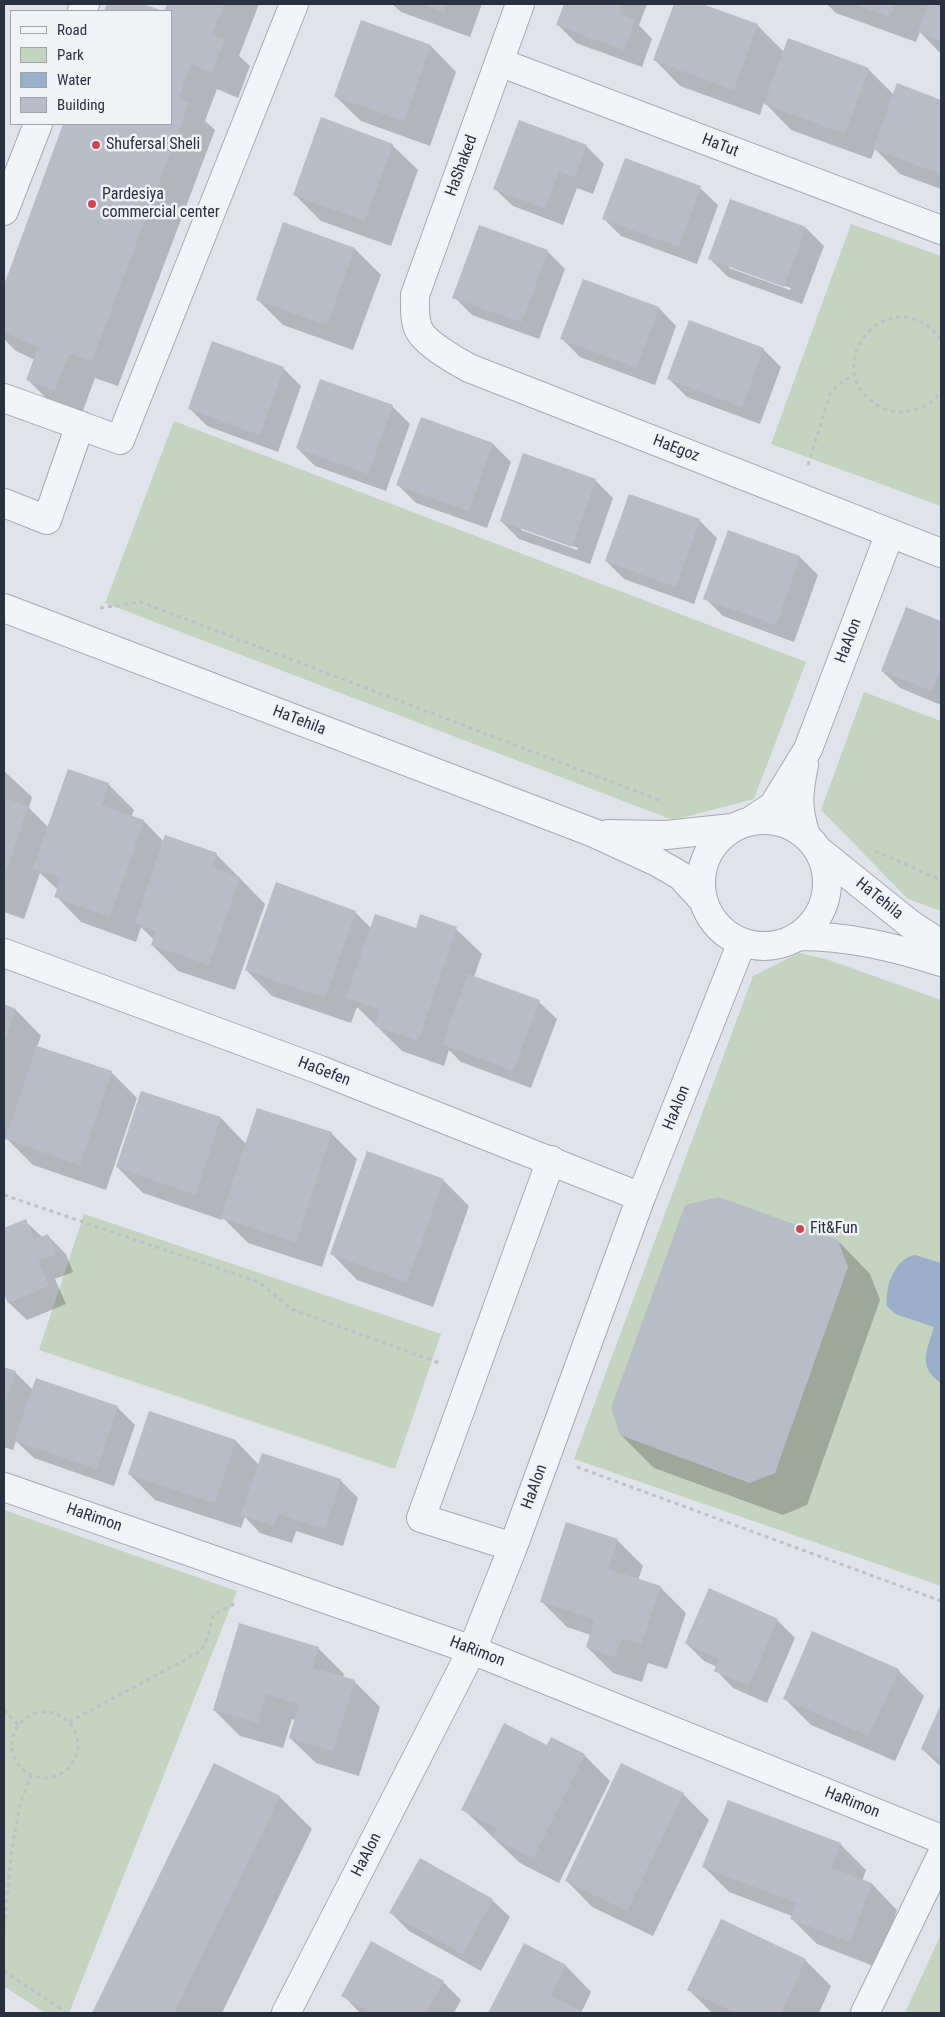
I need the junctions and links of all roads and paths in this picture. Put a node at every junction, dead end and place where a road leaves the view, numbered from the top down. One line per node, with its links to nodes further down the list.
1 (294, 4): 12 (street)
2 (520, 4): 3 (street, HaShaked)
3 (499, 62): 6 (street, HaTut); 7 (street, HaShaked)
4 (38, 125): 5 (street)
5 (4, 211)
6 (941, 230)
7 (419, 331): 13 (street, HaEgoz)
8 (941, 339): 9 (path)
9 (855, 374): 10 (path); 13 (path)
10 (941, 391)
11 (4, 398): 12 (street)
12 (80, 425): 14 (street)
13 (798, 497): 15 (street, HaEgoz)
14 (4, 503)
15 (890, 533): 16 (street, HaEgoz); 19 (street, HaAlon)
16 (941, 553)
17 (4, 608): 22 (street, HaTehila)
18 (95, 609): 20 (path)
19 (808, 749): 21 (street, HaAlon); 23 (street, HaAlon)
20 (667, 803)
21 (742, 824): 22 (street, HaTehila); 23 (street); 24 (street)
22 (594, 833): 24 (street, HaTehila)
23 (812, 843): 25 (street); 27 (street, HaTehila)
24 (703, 900): 26 (street)
25 (799, 936): 26 (street); 29 (street, HaTehila)
26 (742, 942): 32 (street, HaAlon)
27 (941, 944)
28 (4, 953): 30 (street, HaGefen)
29 (941, 962)
30 (551, 1160): 32 (street, HaGefen); 33 (street)
31 (4, 1195): 33 (path)
32 (642, 1197): 34 (street, HaAlon)
33 (473, 1376): 36 (street)
34 (546, 1456): 36 (street, HaAlon); 38 (path)
35 (4, 1487): 37 (street, HaRimon)
36 (513, 1547): 39 (street, HaAlon)
37 (258, 1575): 39 (street, HaRimon); 41 (path)
38 (941, 1601)
39 (472, 1650): 44 (street, HaRimon); 49 (street, HaAlon)
40 (4, 1710): 42 (path)
41 (69, 1722): 42 (path); 43 (path)
42 (18, 1725): 43 (path)
43 (31, 1775): 46 (path)
44 (941, 1839)
45 (941, 1856): 50 (street)
46 (4, 1935)
47 (4, 1971): 48 (path)
48 (67, 2013)
49 (286, 2013)
50 (864, 2013)

